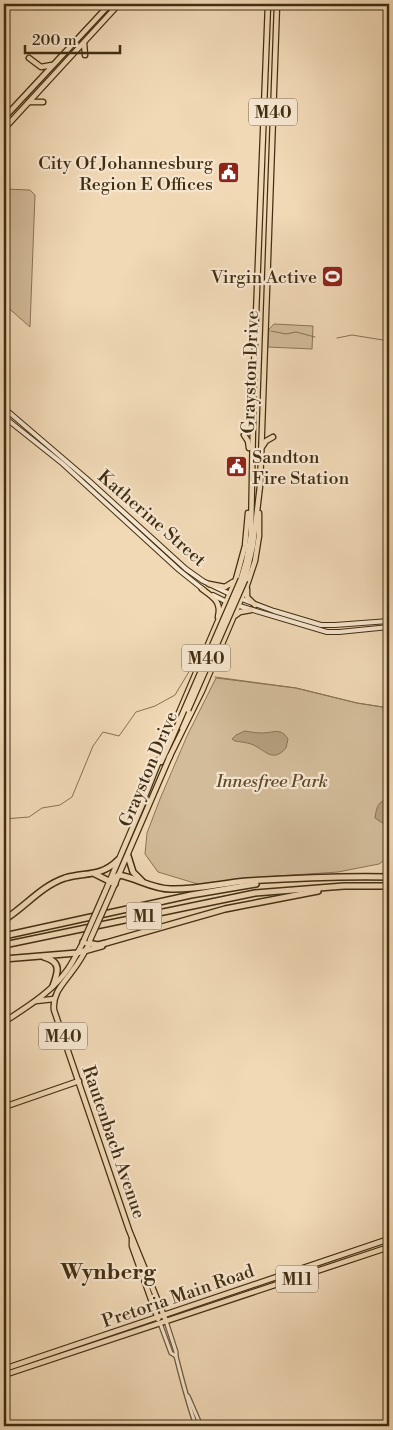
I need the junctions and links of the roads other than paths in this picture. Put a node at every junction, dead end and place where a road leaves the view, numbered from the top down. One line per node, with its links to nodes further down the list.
1 (110, 4): 5 (main road)
2 (119, 4): 6 (main road)
3 (268, 4): 20 (main road, Grayston Drive / M40)
4 (278, 4): 19 (main road, Grayston Drive / M40)
5 (97, 18): 6 (main road); 10 (main road)
6 (103, 22): 7 (main road)
7 (84, 44): 8 (main road); 11 (main road)
8 (85, 55)
9 (29, 58): 10 (main road)
10 (58, 61): 13 (main road)
11 (28, 102): 12 (main road); 14 (main road)
12 (43, 102)
13 (4, 118)
14 (4, 128)
15 (4, 408): 25 (main road, Katherine Street)
16 (4, 416): 27 (main road, Katherine Street)
17 (244, 435): 20 (main road)
18 (273, 436): 19 (main road)
19 (261, 448): 21 (main road, Grayston Drive / M40)
20 (252, 474): 22 (main road, Grayston Drive / M40)
21 (260, 486): 23 (main road, Grayston Drive / M40); 26 (main road)
22 (250, 504): 23 (main road, Grayston Drive / M40); 24 (main road)
23 (253, 528): 38 (main road, Grayston Drive / M40, bridge); 39 (main road, Grayston Drive / M40, bridge)
24 (236, 579): 25 (main road); 28 (main road)
25 (209, 584): 28 (main road, Katherine Street)
26 (247, 585): 29 (main road); 31 (main road)
27 (202, 589): 30 (main road, Katherine Street); 37 (main road)
28 (230, 594): 29 (main road, Katherine Street); 30 (main road)
29 (241, 599): 31 (main road, Katherine Street); 32 (main road)
30 (226, 602): 32 (main road, Katherine Street); 37 (main road)
31 (255, 605): 35 (main road, Katherine Street)
32 (238, 606): 33 (main road, Katherine Street); 34 (main road)
33 (250, 610): 34 (main road); 36 (main road, Katherine Street)
34 (233, 617): 38 (main road)
35 (389, 621)
36 (389, 627)
37 (207, 646): 39 (main road)
38 (169, 758): 40 (main road, Grayston Drive / M40)
39 (142, 804): 41 (main road, Grayston Drive / M40)
40 (128, 856): 43 (main road, Grayston Drive / M40); 50 (highway)
41 (118, 860): 42 (highway); 46 (main road, Grayston Drive / M40)
42 (94, 874): 46 (highway); 51 (highway)
43 (119, 875): 46 (highway); 47 (main road, Grayston Drive / M40); 50 (highway)
44 (389, 877): 45 (highway, M1)
45 (273, 880): 50 (highway); 53 (highway, M1)
46 (109, 881): 47 (highway); 54 (main road, Grayston Drive / M40, bridge)
47 (115, 884): 54 (main road, Grayston Drive / M40, bridge)
48 (344, 886): 49 (highway, M1); 52 (highway); 55 (highway, M1)
49 (389, 886)
50 (170, 889)
51 (4, 920)
52 (142, 933): 54 (highway); 56 (highway)
53 (4, 936)
54 (87, 941): 56 (main road, Grayston Drive / M40); 57 (main road, Grayston Drive / M40)
55 (4, 945)
56 (85, 951): 57 (highway); 61 (main road, Grayston Drive / M40)
57 (77, 953): 58 (highway); 60 (main road, Grayston Drive / M40)
58 (38, 956): 59 (highway); 60 (highway)
59 (4, 959)
60 (53, 986): 62 (main road, M40)
61 (54, 999): 62 (main road); 64 (main road, Rautenbach Avenue / M40)
62 (35, 1001): 63 (main road, M40)
63 (4, 1022)
64 (79, 1082): 65 (main road); 68 (main road, Rautenbach Avenue)
65 (4, 1107)
66 (389, 1239): 69 (main road, Pretoria Main Road / M11)
67 (389, 1247): 71 (main road, Pretoria Main Road / M11)
68 (145, 1273): 69 (main road); 70 (main road)
69 (164, 1315): 70 (main road, Pretoria Main Road / M11); 71 (main road)
70 (159, 1320): 71 (main road, Pretoria Main Road / M11); 72 (street); 73 (main road, Pretoria Main Road / M11); 74 (main road, Pretoria Main Road / M11)
71 (166, 1321): 72 (street)
72 (176, 1356): 75 (street)
73 (4, 1368)
74 (4, 1375)
75 (187, 1393): 76 (street); 77 (street)
76 (196, 1426)
77 (201, 1426)

